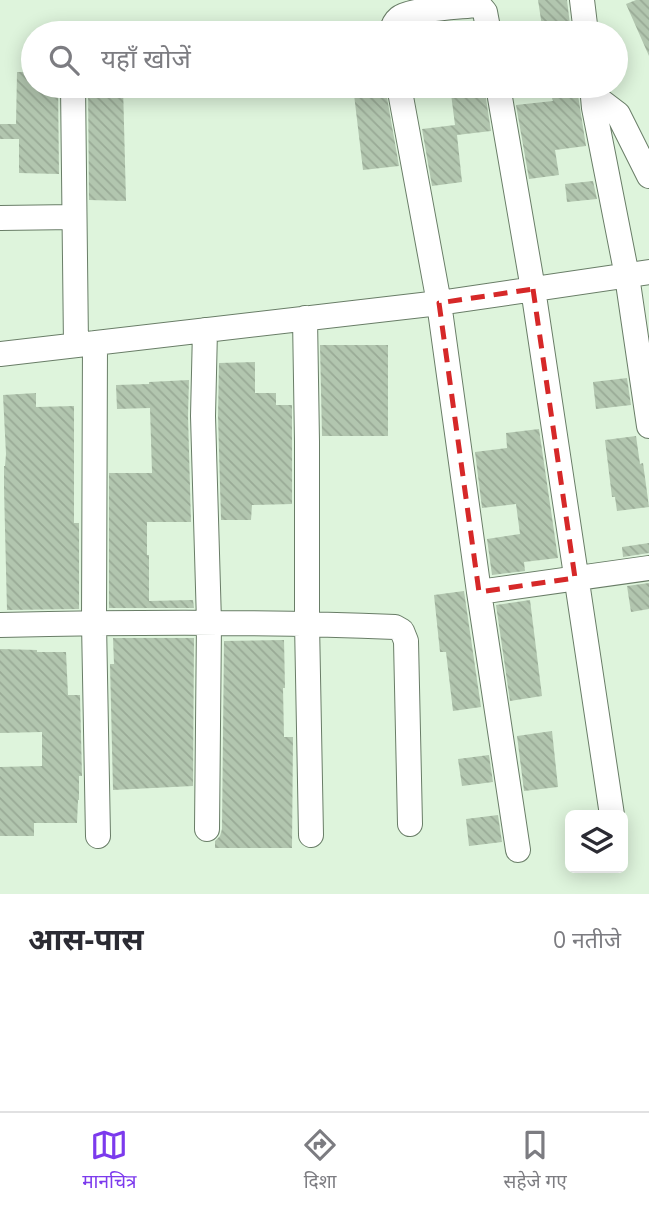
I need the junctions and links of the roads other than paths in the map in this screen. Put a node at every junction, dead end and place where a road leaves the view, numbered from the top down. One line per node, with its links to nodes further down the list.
1 (582, 0): 4 (street)
2 (396, 21): 3 (street)
3 (487, 21)
4 (585, 21)
5 (73, 98): 11 (street)
6 (401, 98): 15 (street)
7 (500, 98): 14 (street)
8 (594, 98): 13 (street)
9 (600, 98): 10 (street)
10 (649, 176)
11 (74, 217): 12 (street); 18 (street)
12 (0, 218)
13 (638, 274): 14 (street); 20 (street)
14 (533, 289): 15 (street); 22 (street)
15 (439, 303): 16 (street); 23 (street)
16 (305, 318): 17 (street); 26 (street)
17 (205, 330): 18 (street); 24 (street)
18 (85, 344): 19 (street); 25 (street)
19 (0, 354)
20 (649, 426)
21 (649, 568): 22 (street)
22 (575, 578): 23 (street); 28 (street)
23 (479, 592): 33 (street)
24 (209, 622): 25 (street); 26 (street); 30 (street)
25 (94, 623): 27 (street); 32 (street)
26 (307, 623): 29 (street); 31 (street)
27 (0, 625)
28 (611, 810)
29 (410, 824)
30 (208, 829)
31 (311, 835)
32 (98, 836)
33 (517, 850)

